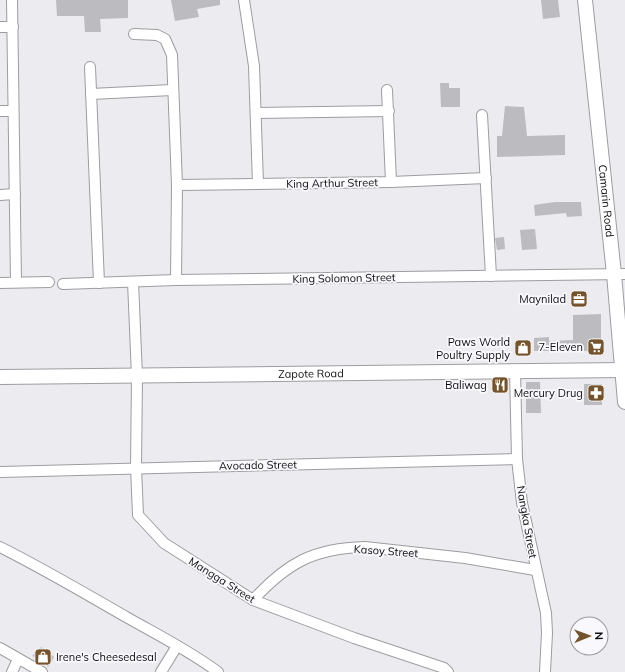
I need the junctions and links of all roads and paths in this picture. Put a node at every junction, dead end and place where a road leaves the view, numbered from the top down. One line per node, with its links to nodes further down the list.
1 (12, 0): 5 (street)
2 (244, 0): 14 (street)
3 (584, 0): 22 (main road, Camarin Road)
4 (0, 27): 5 (street)
5 (13, 27): 12 (street)
6 (134, 34): 8 (street)
7 (90, 67): 10 (street)
8 (172, 90): 10 (street); 19 (street)
9 (387, 90): 13 (street)
10 (91, 94): 29 (street)
11 (0, 111): 12 (street)
12 (13, 111): 20 (street)
13 (389, 111): 14 (street); 17 (street)
14 (256, 113): 18 (street)
15 (482, 115): 16 (street)
16 (486, 178): 17 (street, King Arthur Street); 23 (street)
17 (391, 182): 18 (street, King Arthur Street)
18 (258, 184): 19 (street, King Arthur Street)
19 (177, 185): 24 (street)
20 (15, 194): 21 (street); 25 (street)
21 (0, 195)
22 (620, 274): 23 (street, King Solomon Street); 31 (main road, Camarin Road)
23 (491, 276): 24 (street, King Solomon Street)
24 (176, 280): 27 (street, King Solomon Street)
25 (16, 282): 26 (street); 28 (street)
26 (49, 282)
27 (133, 282): 29 (street, King Solomon Street); 33 (street, Mangga Street)
28 (0, 283)
29 (99, 283): 30 (street, King Solomon Street)
30 (63, 284)
31 (624, 370): 32 (main road, Zapote Road); 35 (main road, Camarin Road)
32 (516, 371): 33 (main road, Zapote Road); 36 (street, Nangka Street)
33 (137, 376): 34 (main road, Zapote Road); 37 (street, Mangga Street)
34 (0, 377)
35 (625, 402)
36 (517, 459): 37 (street, Avocado Street); 40 (street, Nangka Street)
37 (136, 467): 38 (street, Avocado Street); 41 (street, Mangga Street)
38 (0, 472)
39 (0, 547): 42 (street)
40 (536, 570): 41 (street, Kasoy Street); 50 (street, Nangka Street)
41 (253, 600): 49 (street, Mangga Street)
42 (178, 646): 47 (street); 48 (street)
43 (0, 648): 44 (street)
44 (18, 659): 45 (street); 46 (street)
45 (12, 672)
46 (42, 672)
47 (161, 672)
48 (218, 672)
49 (448, 672)
50 (545, 672)

